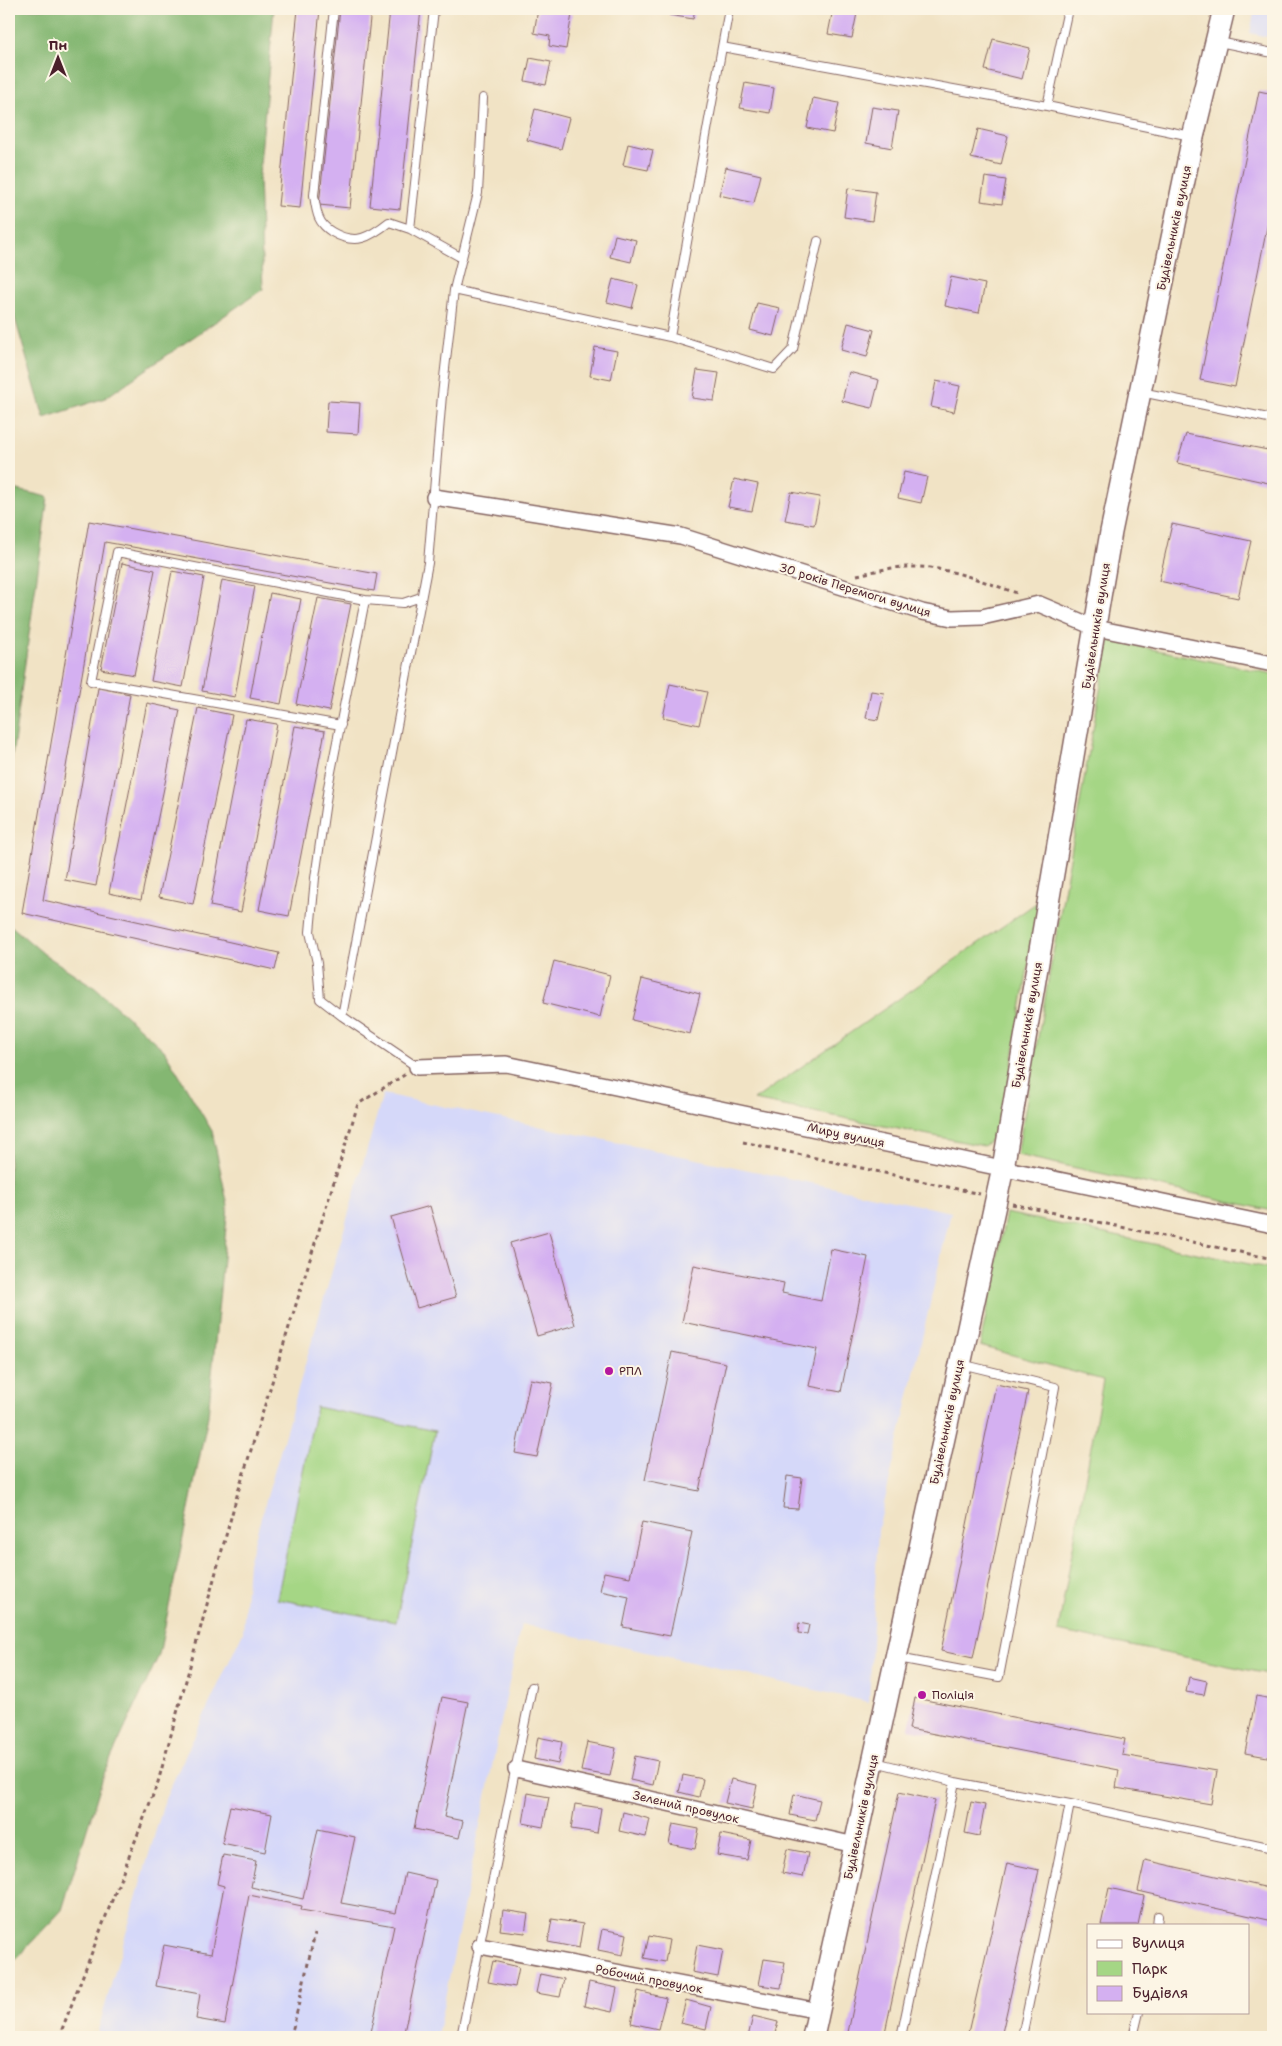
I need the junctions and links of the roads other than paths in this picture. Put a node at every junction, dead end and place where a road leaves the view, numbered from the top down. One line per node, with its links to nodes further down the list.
1 (334, 9): 12 (lane)
2 (434, 9): 12 (lane)
3 (729, 9): 7 (lane)
4 (1068, 9): 10 (lane)
5 (1224, 9): 6 (street, Будівельників вулиця)
6 (1217, 41): 8 (lane); 11 (street, Будівельників вулиця)
7 (722, 48): 10 (lane); 16 (lane)
8 (1273, 53)
9 (483, 98): 14 (lane)
10 (1047, 106): 11 (lane)
11 (1193, 137): 17 (street, Будівельників вулиця)
12 (410, 229): 14 (lane)
13 (818, 241): 16 (lane)
14 (462, 258): 15 (lane)
15 (454, 290): 16 (lane); 19 (lane)
16 (670, 337)
17 (1141, 392): 18 (lane); 22 (street, Будівельників вулиця)
18 (1273, 419)
19 (434, 496): 20 (lane); 22 (street, 30 років Перемоги вулиця)
20 (422, 597): 21 (lane); 25 (lane)
21 (365, 600): 24 (lane); 24 (lane)
22 (1096, 628): 23 (street); 27 (street, Будівельників вулиця)
23 (1273, 664)
24 (341, 725): 25 (lane)
25 (342, 1016): 26 (lane)
26 (417, 1067): 27 (street, Миру вулиця)
27 (1003, 1168): 28 (street, Миру вулиця); 29 (street, Будівельників вулиця)
28 (1273, 1225)
29 (959, 1363): 30 (street, Будівельників вулиця); 30 (lane)
30 (896, 1657): 32 (street, Будівельників вулиця)
31 (532, 1687): 33 (lane)
32 (873, 1761): 34 (lane); 36 (street, Будівельників вулиця)
33 (516, 1769): 36 (street, Зелений провулок); 40 (lane)
34 (955, 1782): 35 (lane); 45 (lane)
35 (1070, 1804): 37 (lane); 46 (lane)
36 (855, 1845): 41 (street, Будівельників вулиця)
37 (1273, 1848)
38 (1158, 1916): 39 (lane)
39 (1157, 1924)
40 (480, 1946): 41 (street, Робочий провулок); 43 (lane)
41 (819, 2011): 44 (street, Будівельників вулиця)
42 (1138, 2014): 47 (lane)
43 (462, 2037)
44 (813, 2037)
45 (901, 2037)
46 (1022, 2037)
47 (1133, 2037)

